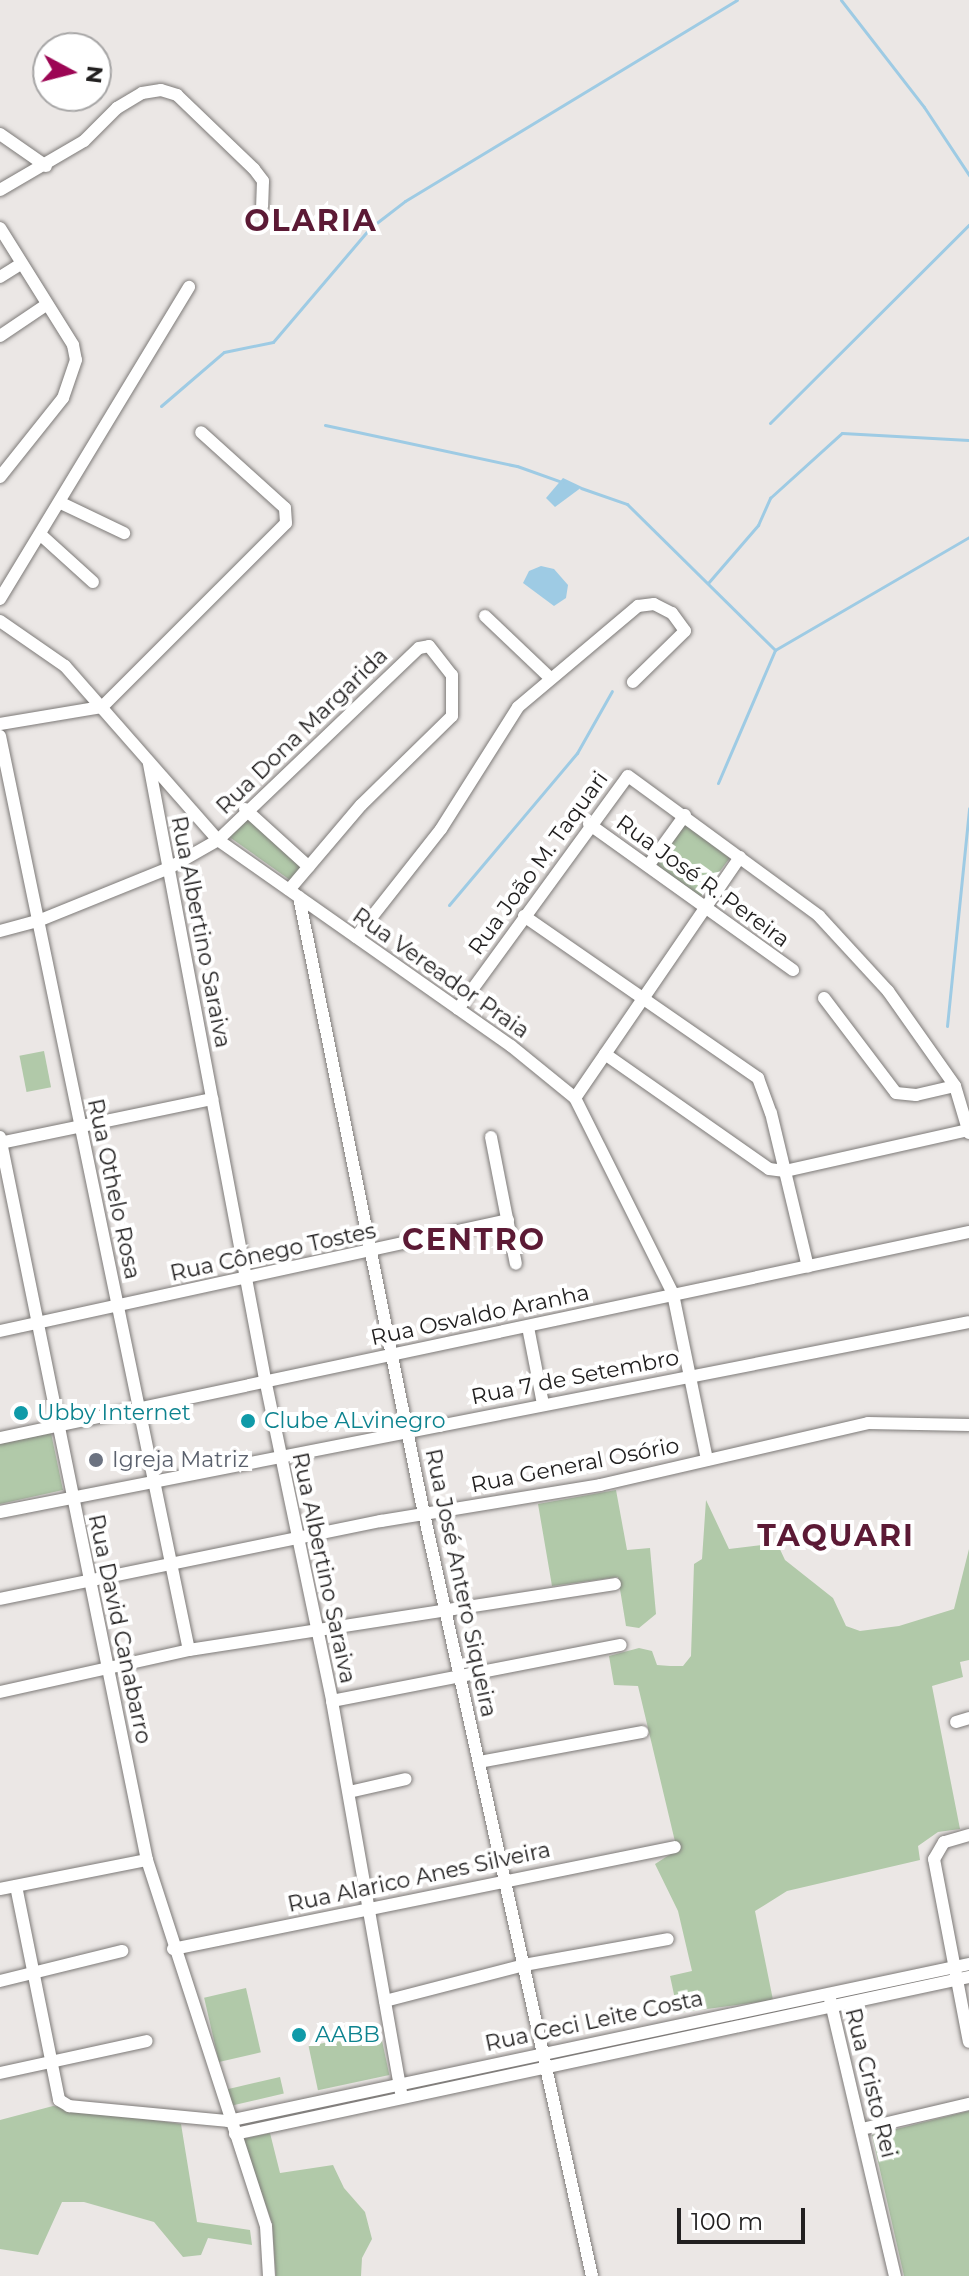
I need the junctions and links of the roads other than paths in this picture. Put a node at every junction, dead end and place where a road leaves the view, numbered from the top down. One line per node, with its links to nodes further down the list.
1 (0, 134): 2 (street)
2 (46, 166): 3 (street); 4 (street)
3 (0, 190)
4 (262, 206)
5 (0, 228): 6 (street)
6 (21, 264): 7 (street); 9 (street)
7 (0, 277)
8 (189, 287): 13 (street)
9 (46, 305): 10 (street); 12 (street)
10 (0, 336)
11 (201, 432): 22 (street)
12 (0, 477)
13 (61, 503): 14 (street); 15 (street)
14 (124, 533)
15 (41, 535): 16 (street); 17 (street)
16 (93, 582)
17 (0, 599)
18 (485, 616): 20 (street)
19 (0, 621): 22 (street, Rua Vereador Praia)
20 (550, 678): 21 (street); 39 (street)
21 (633, 682)
22 (102, 707): 23 (street); 25 (street, Rua Vereador Praia)
23 (0, 724)
24 (0, 736): 37 (street, Rua Othelo Rosa)
25 (149, 764): 29 (street, Rua Vereador Praia); 33 (street, Rua Albertino Saraiva)
26 (245, 809): 29 (street, Rua Dona Margarida); 32 (street); 32 (street, Rua Dona Margarida)
27 (685, 815): 28 (street, Rua João M. Taquari); 30 (street); 31 (street)
28 (589, 824): 31 (street, Rua José R. Pereira); 36 (street, Rua João M. Taquari)
29 (218, 840): 33 (street, Rua Dona Margarida); 34 (street, Rua Vereador Praia)
30 (740, 857): 35 (street); 45 (street)
31 (648, 866): 35 (street, Rua José R. Pereira)
32 (309, 867): 34 (street)
33 (169, 868): 37 (street, Rua Dona Margarida); 47 (street, Rua Albertino Saraiva)
34 (294, 893): 39 (street, Rua Vereador Praia); 55 (street, Rua José Antero Siqueira)
35 (704, 910): 40 (street, Rua José R. Pereira); 41 (street)
36 (524, 916): 41 (street); 43 (street, Rua João M. Taquari)
37 (38, 921): 38 (street, Rua Dona Margarida); 48 (street, Rua Othelo Rosa)
38 (0, 931)
39 (356, 937): 43 (street, Rua Vereador Praia)
40 (793, 970)
41 (644, 997): 44 (street); 52 (street)
42 (824, 998): 45 (street)
43 (458, 1009): 46 (street, Rua Vereador Praia)
44 (605, 1054): 46 (street); 52 (street)
45 (955, 1086): 49 (street)
46 (575, 1098): 59 (street, Rua Vereador Praia)
47 (212, 1099): 48 (street); 58 (street, Rua Albertino Saraiva)
48 (81, 1126): 51 (street); 60 (street, Rua Othelo Rosa)
49 (969, 1132): 52 (street)
50 (491, 1137): 53 (street)
51 (0, 1141): 61 (street, Rua David Canabarro)
52 (785, 1171): 57 (street)
53 (508, 1220): 55 (street, Rua Cônego Tostes); 56 (street)
54 (969, 1232): 57 (street, Rua Osvaldo Aranha)
55 (371, 1253): 58 (street, Rua Cônego Tostes); 65 (street, Rua José Antero Siqueira)
56 (516, 1264)
57 (808, 1267): 59 (street, Rua Osvaldo Aranha)
58 (246, 1277): 60 (street, Rua Cônego Tostes); 67 (street, Rua Albertino Saraiva)
59 (673, 1294): 63 (street, Rua Osvaldo Aranha); 66 (street, Rua Vereador Praia)
60 (118, 1305): 61 (street, Rua Cônego Tostes); 69 (street, Rua Othelo Rosa)
61 (37, 1322): 64 (street, Rua Cônego Tostes); 71 (street, Rua David Canabarro)
62 (969, 1322): 66 (street, Rua 7 de Setembro)
63 (528, 1327): 65 (street, Rua Osvaldo Aranha); 68 (street)
64 (0, 1331)
65 (392, 1354): 67 (street, Rua Osvaldo Aranha); 72 (street, Rua José Antero Siqueira)
66 (690, 1376): 68 (street, Rua 7 de Setembro); 75 (street, Rua Vereador Praia)
67 (265, 1379): 69 (street, Rua Osvaldo Aranha); 74 (street, Rua Albertino Saraiva)
68 (543, 1404): 72 (street, Rua 7 de Setembro)
69 (139, 1407): 71 (street, Rua Osvaldo Aranha); 76 (street, Rua Othelo Rosa)
70 (969, 1425): 75 (street, Rua General Osório)
71 (58, 1427): 73 (street, Rua Osvaldo Aranha); 77 (street, Rua David Canabarro)
72 (407, 1430): 74 (street, Rua 7 de Setembro); 79 (street, Rua José Antero Siqueira)
73 (0, 1438)
74 (280, 1457): 76 (street, Rua 7 de Setembro); 80 (street, Rua Albertino Saraiva)
75 (707, 1460): 79 (street, Rua General Osório)
76 (155, 1481): 77 (street, Rua 7 de Setembro); 81 (street, Rua Othelo Rosa)
77 (72, 1497): 78 (street, Rua 7 de Setembro); 82 (street, Rua David Canabarro)
78 (0, 1512)
79 (424, 1514): 80 (street, Rua General Osório); 85 (street, Rua José Antero Siqueira)
80 (298, 1538): 81 (street, Rua General Osório); 86 (street, Rua Albertino Saraiva)
81 (171, 1563): 82 (street, Rua General Osório); 88 (street, Rua Othelo Rosa)
82 (89, 1580): 84 (street, Rua General Osório); 89 (street, Rua David Canabarro)
83 (615, 1584): 85 (street)
84 (0, 1599)
85 (445, 1608): 86 (street); 90 (street, Rua José Antero Siqueira)
86 (318, 1632): 88 (street); 92 (street, Rua Albertino Saraiva)
87 (621, 1645): 90 (street)
88 (189, 1650): 89 (street)
89 (108, 1670): 91 (street); 99 (street, Rua David Canabarro)
90 (460, 1675): 92 (street); 94 (street, Rua José Antero Siqueira)
91 (0, 1692)
92 (332, 1701): 96 (street, Rua Albertino Saraiva)
93 (642, 1732): 94 (street)
94 (479, 1762): 100 (street, Rua José Antero Siqueira)
95 (406, 1779): 96 (street)
96 (349, 1792): 103 (street, Rua Albertino Saraiva)
97 (969, 1835): 110 (street)
98 (675, 1847): 100 (street, Rua Alarico Anes Silveira)
99 (147, 1860): 101 (street); 105 (street, Rua David Canabarro)
100 (505, 1879): 103 (street, Rua Alarico Anes Silveira); 108 (street, Rua José Antero Siqueira)
101 (16, 1886): 102 (street); 109 (street, Rua Ceci Leite Costa)
102 (0, 1889)
103 (368, 1908): 105 (street, Rua Alarico Anes Silveira); 113 (street, Rua Albertino Saraiva)
104 (668, 1939): 108 (street)
105 (173, 1949): 128 (street, Rua David Canabarro)
106 (122, 1951): 109 (street)
107 (969, 1964): 110 (street, Rua Ceci Leite Costa)
108 (524, 1965): 113 (street); 119 (street, Rua José Antero Siqueira)
109 (32, 1975): 111 (street); 120 (street, Rua Ceci Leite Costa)
110 (960, 1975): 112 (street, Rua Ceci Leite Costa); 114 (street, Rua Ceci Leite Costa); 117 (street)
111 (0, 1981)
112 (828, 1992): 114 (street, Rua Cristo Rei); 115 (street, Rua Ceci Leite Costa)
113 (385, 2001): 123 (street, Rua Albertino Saraiva)
114 (832, 2006): 118 (street, Rua Ceci Leite Costa); 129 (street, Rua Cristo Rei)
115 (625, 2035): 118 (street); 119 (street, Rua Ceci Leite Costa)
116 (147, 2041): 120 (street)
117 (969, 2042)
118 (628, 2049): 121 (street, Rua Ceci Leite Costa)
119 (544, 2052): 121 (street, Rua José Antero Siqueira); 123 (street, Rua Ceci Leite Costa)
120 (48, 2063): 122 (street); 128 (street, Rua Ceci Leite Costa)
121 (547, 2066): 124 (street, Rua Ceci Leite Costa); 132 (street, Rua José Antero Siqueira)
122 (0, 2073)
123 (399, 2082): 124 (street, Rua Albertino Saraiva); 126 (street, Rua Ceci Leite Costa)
124 (402, 2097): 127 (street, Rua Ceci Leite Costa)
125 (969, 2104): 129 (street)
126 (298, 2105): 127 (street); 128 (street, Rua Ceci Leite Costa)
127 (301, 2119): 130 (street, Rua Ceci Leite Costa)
128 (228, 2121): 130 (street, Rua David Canabarro)
129 (862, 2129): 133 (street, Rua Cristo Rei)
130 (235, 2134): 131 (street, Rua David Canabarro)
131 (269, 2276)
132 (592, 2276)
133 (895, 2276)

